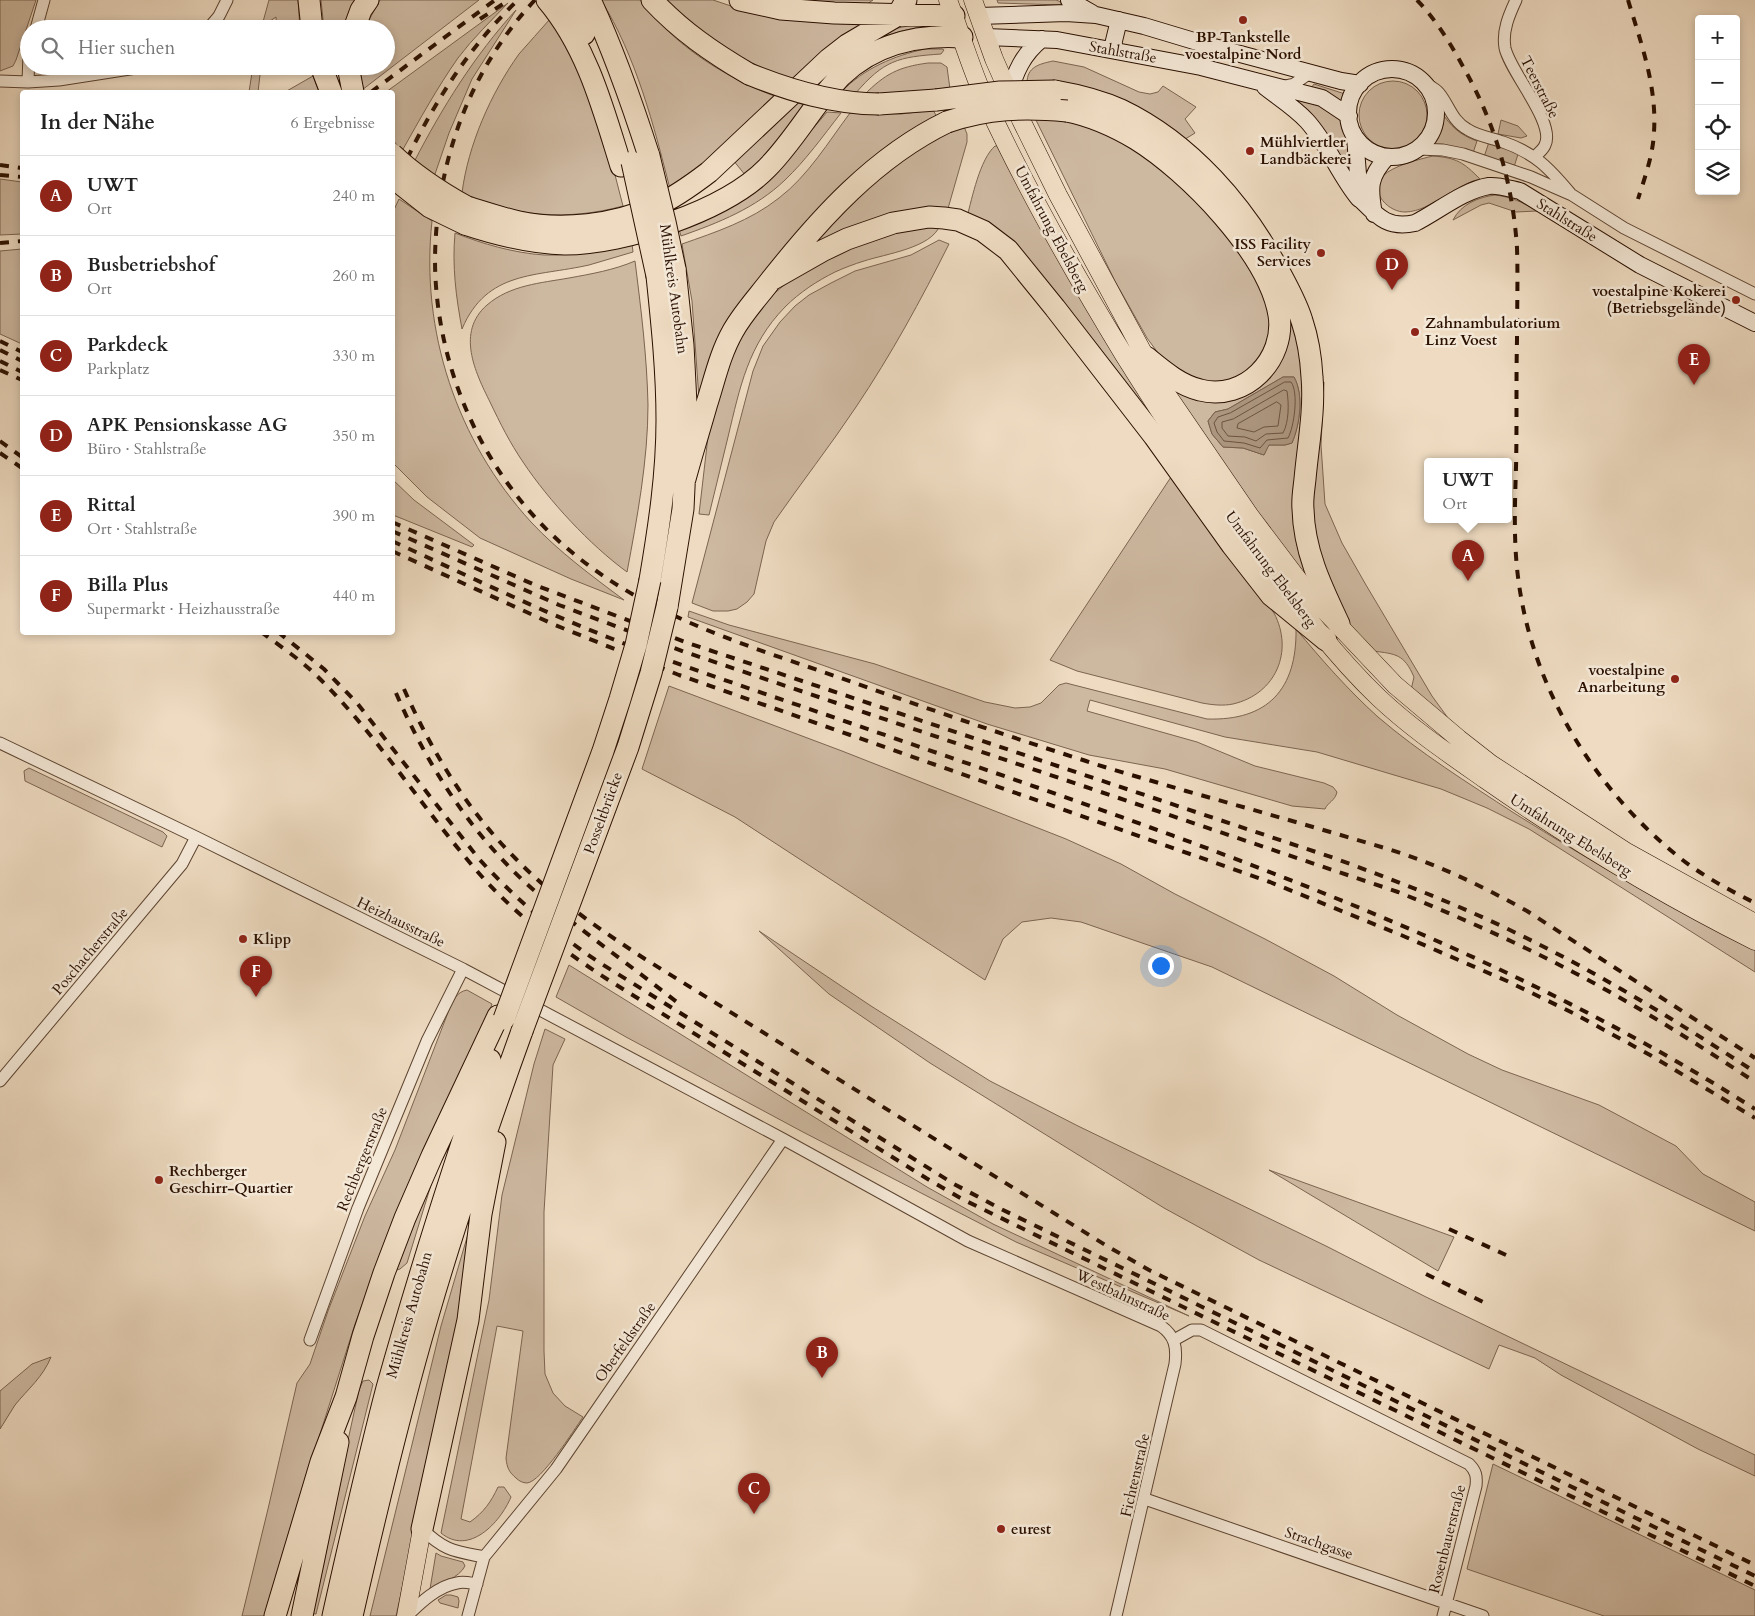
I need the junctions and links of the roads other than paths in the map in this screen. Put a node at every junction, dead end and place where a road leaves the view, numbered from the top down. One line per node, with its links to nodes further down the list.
1 (44, 0): 15 (street)
2 (227, 0): 16 (street)
3 (309, 0): 17 (highway)
4 (368, 0): 18 (highway)
5 (547, 0): 10 (highway, Mühlkreis Autobahn)
6 (652, 0): 58 (highway, bridge)
7 (740, 0): 11 (highway)
8 (1069, 0): 14 (street)
9 (1516, 0): 43 (street, Teerstraße)
10 (573, 5): 44 (highway, Mühlkreis Autobahn)
11 (902, 8): 12 (highway); 49 (highway)
12 (951, 8): 13 (main road); 20 (main road, Umfahrung Ebelsberg)
13 (976, 8): 14 (street, Stahlstraße); 21 (main road, Umfahrung Ebelsberg)
14 (1096, 15): 19 (street, Stahlstraße)
15 (38, 20)
16 (215, 20)
17 (311, 20)
18 (357, 20)
19 (1119, 20): 23 (street); 24 (street, Stahlstraße)
20 (962, 37): 21 (main road); 49 (highway); 59 (main road, Umfahrung Ebelsberg)
21 (986, 37): 22 (street, Stahlstraße); 37 (main road, Umfahrung Ebelsberg)
22 (1042, 39): 23 (street, Stahlstraße); 37 (street)
23 (1112, 49): 30 (street, Stahlstraße)
24 (1310, 73): 33 (street, Stahlstraße); 34 (street)
25 (28, 75): 31 (street)
26 (93, 75): 31 (street)
27 (324, 75): 35 (highway)
28 (349, 75): 36 (highway)
29 (0, 81): 31 (street)
30 (1257, 81): 34 (street, Stahlstraße); 47 (street, Stahlstraße)
31 (28, 82)
32 (1423, 82): 33 (street); 40 (street); 43 (street)
33 (1360, 84): 38 (street)
34 (1280, 88): 38 (street, Stahlstraße)
35 (330, 90)
36 (352, 90)
37 (1009, 95): 54 (main road, Umfahrung Ebelsberg)
38 (1348, 116): 39 (street)
39 (1355, 137): 42 (street); 47 (street)
40 (1418, 149): 42 (street); 46 (street)
41 (395, 157): 49 (highway, bridge)
42 (1387, 157): 48 (street)
43 (1535, 157): 46 (street)
44 (634, 162): 50 (highway, Mühlkreis Autobahn, bridge); 50 (highway, Mühlkreis Autobahn, bridge)
45 (395, 179): 49 (highway, bridge)
46 (1572, 195): 52 (street)
47 (1360, 200): 48 (street, Stahlstraße)
48 (1374, 214): 53 (street, Stahlstraße)
49 (466, 216)
50 (666, 272): 55 (highway, Mühlkreis Autobahn); 56 (highway, Mühlkreis Autobahn)
51 (771, 280): 54 (highway, bridge); 55 (highway); 59 (highway)
52 (1755, 294)
53 (1755, 323)
54 (1146, 357): 58 (main road, Umfahrung Ebelsberg)
55 (685, 479): 57 (highway, Mühlkreis Autobahn)
56 (650, 580): 65 (highway, Posseltbrücke, bridge)
57 (671, 590): 66 (highway, Posseltbrücke, bridge)
58 (1339, 624): 62 (main road, Umfahrung Ebelsberg)
59 (1326, 640): 63 (main road, Umfahrung Ebelsberg)
60 (0, 743): 61 (street, Heizhausstraße)
61 (196, 837): 64 (street, Heizhausstraße); 67 (street, Poschacherstraße)
62 (1755, 922)
63 (1755, 941)
64 (463, 969): 68 (street, Heizhausstraße); 69 (street, Rechbergerstraße)
65 (501, 1018): 71 (highway); 80 (highway, Mühlkreis Autobahn)
66 (519, 1041): 74 (highway); 80 (highway, Mühlkreis Autobahn)
67 (0, 1081)
68 (784, 1140): 70 (street, Westbahnstraße); 75 (street, Oberfeldstraße)
69 (310, 1340)
70 (1174, 1340): 72 (street, Westbahnstraße); 73 (street, Fichtenstraße)
71 (346, 1397): 78 (highway); 79 (highway)
72 (1475, 1470): 77 (street, Rosenbauerstraße)
73 (1145, 1499): 77 (street, Strachgasse); 83 (street, Fichtenstraße)
74 (422, 1529): 75 (street); 81 (main road)
75 (484, 1557): 76 (street, Oberfeldstraße)
76 (477, 1584): 81 (street); 82 (street, Oberfeldstraße)
77 (1446, 1603): 84 (street, Rosenbauerstraße); 85 (street, Strachgasse)
78 (277, 1610)
79 (303, 1611)
80 (339, 1616)
81 (406, 1616)
82 (468, 1616)
83 (1116, 1616)
84 (1443, 1616)
85 (1483, 1616)

